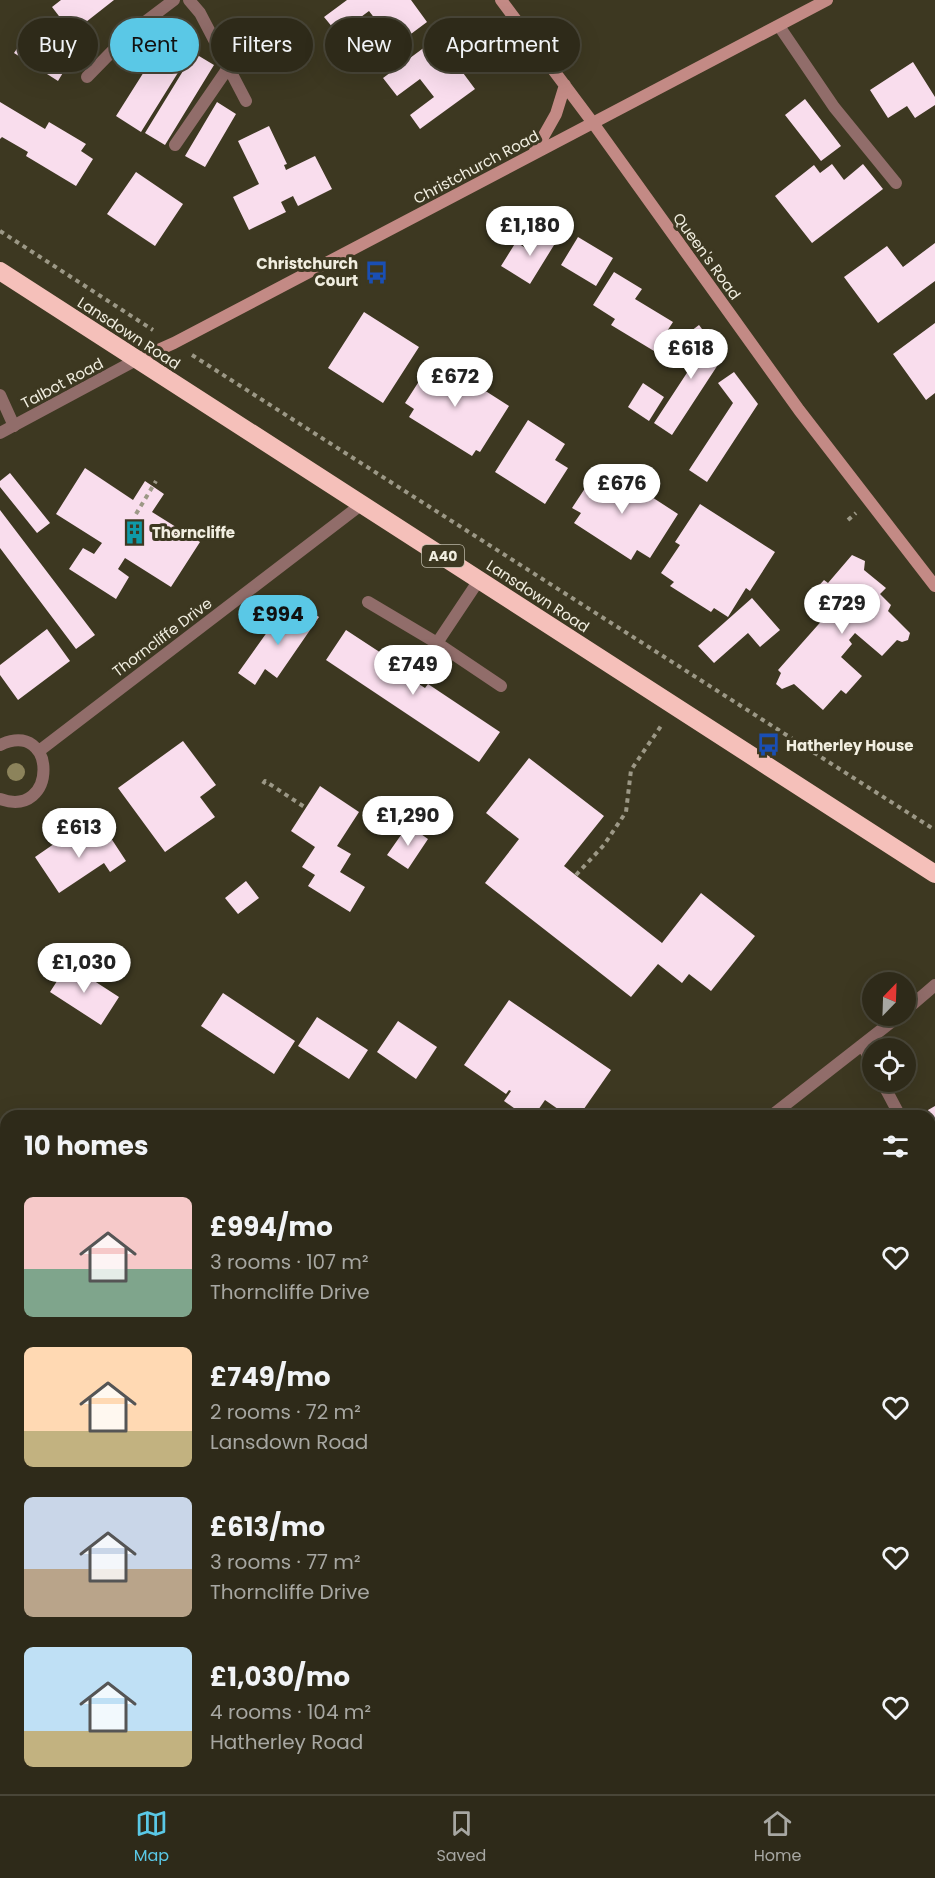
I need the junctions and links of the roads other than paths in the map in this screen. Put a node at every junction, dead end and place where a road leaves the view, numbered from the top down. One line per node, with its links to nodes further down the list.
1 (174, 0): 9 (street)
2 (189, 0): 6 (street)
3 (501, 0): 10 (street, Queen's Road)
4 (827, 0): 5 (street, Christchurch Road)
5 (779, 26): 12 (street, Christchurch Road); 15 (street)
6 (211, 35)
7 (225, 72): 13 (street)
8 (230, 72): 11 (street)
9 (87, 77)
10 (565, 85): 12 (street, Queen's Road); 14 (street)
11 (246, 101)
12 (593, 123): 14 (street, Christchurch Road); 23 (street, Queen's Road)
13 (175, 145)
14 (533, 154): 17 (street, Christchurch Road)
15 (896, 183)
16 (0, 270): 17 (highway, Lansdown Road / A40)
17 (138, 359): 19 (street, Talbot Road); 21 (highway, Lansdown Road / A40)
18 (0, 394): 19 (street)
19 (14, 426): 20 (street, Talbot Road)
20 (0, 433)
21 (362, 504): 22 (highway, Lansdown Road / A40); 28 (street, Thorncliffe Drive)
22 (479, 579): 25 (street); 30 (highway, Lansdown Road / A40)
23 (935, 586)
24 (368, 602): 25 (street)
25 (437, 643): 26 (street)
26 (501, 686)
27 (0, 745): 28 (street)
28 (39, 751): 29 (street)
29 (0, 799)
30 (935, 874)
31 (935, 985): 32 (street)
32 (916, 1001)
33 (887, 1026): 34 (street)
34 (873, 1038)
35 (862, 1047): 37 (street)
36 (887, 1092): 38 (street)
37 (779, 1110)
38 (897, 1110)

